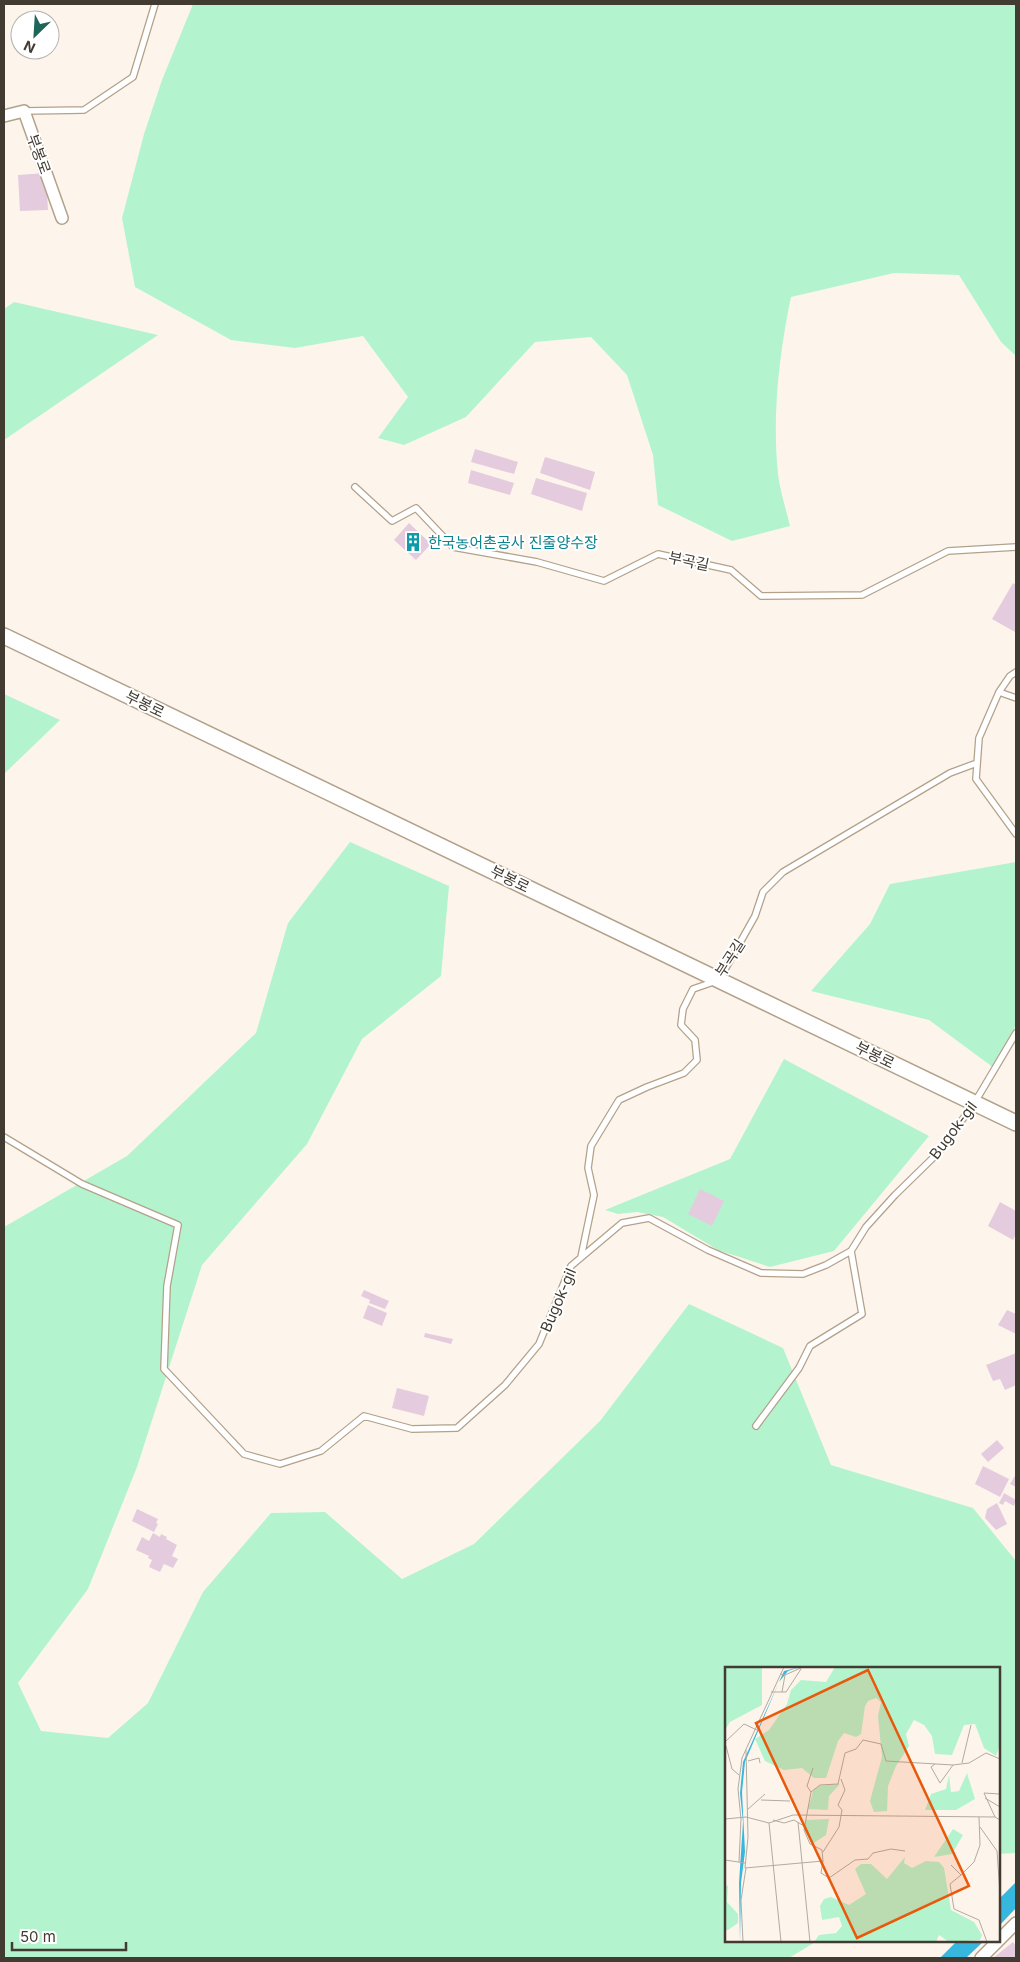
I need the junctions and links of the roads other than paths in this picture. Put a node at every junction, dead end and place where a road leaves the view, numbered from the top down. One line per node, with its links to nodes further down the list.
1 (155, 4): 2 (lane)
2 (24, 110): 3 (street); 4 (street, 부봉로)
3 (4, 116)
4 (62, 218)
5 (356, 487): 6 (lane, 부곡길)
6 (1016, 547)
7 (4, 636): 13 (street, 부봉로)
8 (1016, 672): 9 (lane)
9 (999, 692): 10 (lane); 11 (lane)
10 (1016, 698)
11 (977, 763): 12 (lane); 13 (lane, 부곡길)
12 (1016, 834)
13 (719, 980): 15 (street, 부봉로); 19 (lane, 부곡길)
14 (1016, 1033): 15 (lane, Bugok-gil)
15 (975, 1102): 16 (street, 부봉로); 18 (lane, Bugok-gil)
16 (1016, 1123)
17 (4, 1137): 19 (lane, Bugok-gil)
18 (852, 1251): 19 (lane, Bugok-gil); 20 (lane)
19 (581, 1257)
20 (756, 1426)
21 (1016, 1923): 22 (street)
22 (1000, 1940)
23 (998, 1942): 24 (street)
24 (981, 1958)

